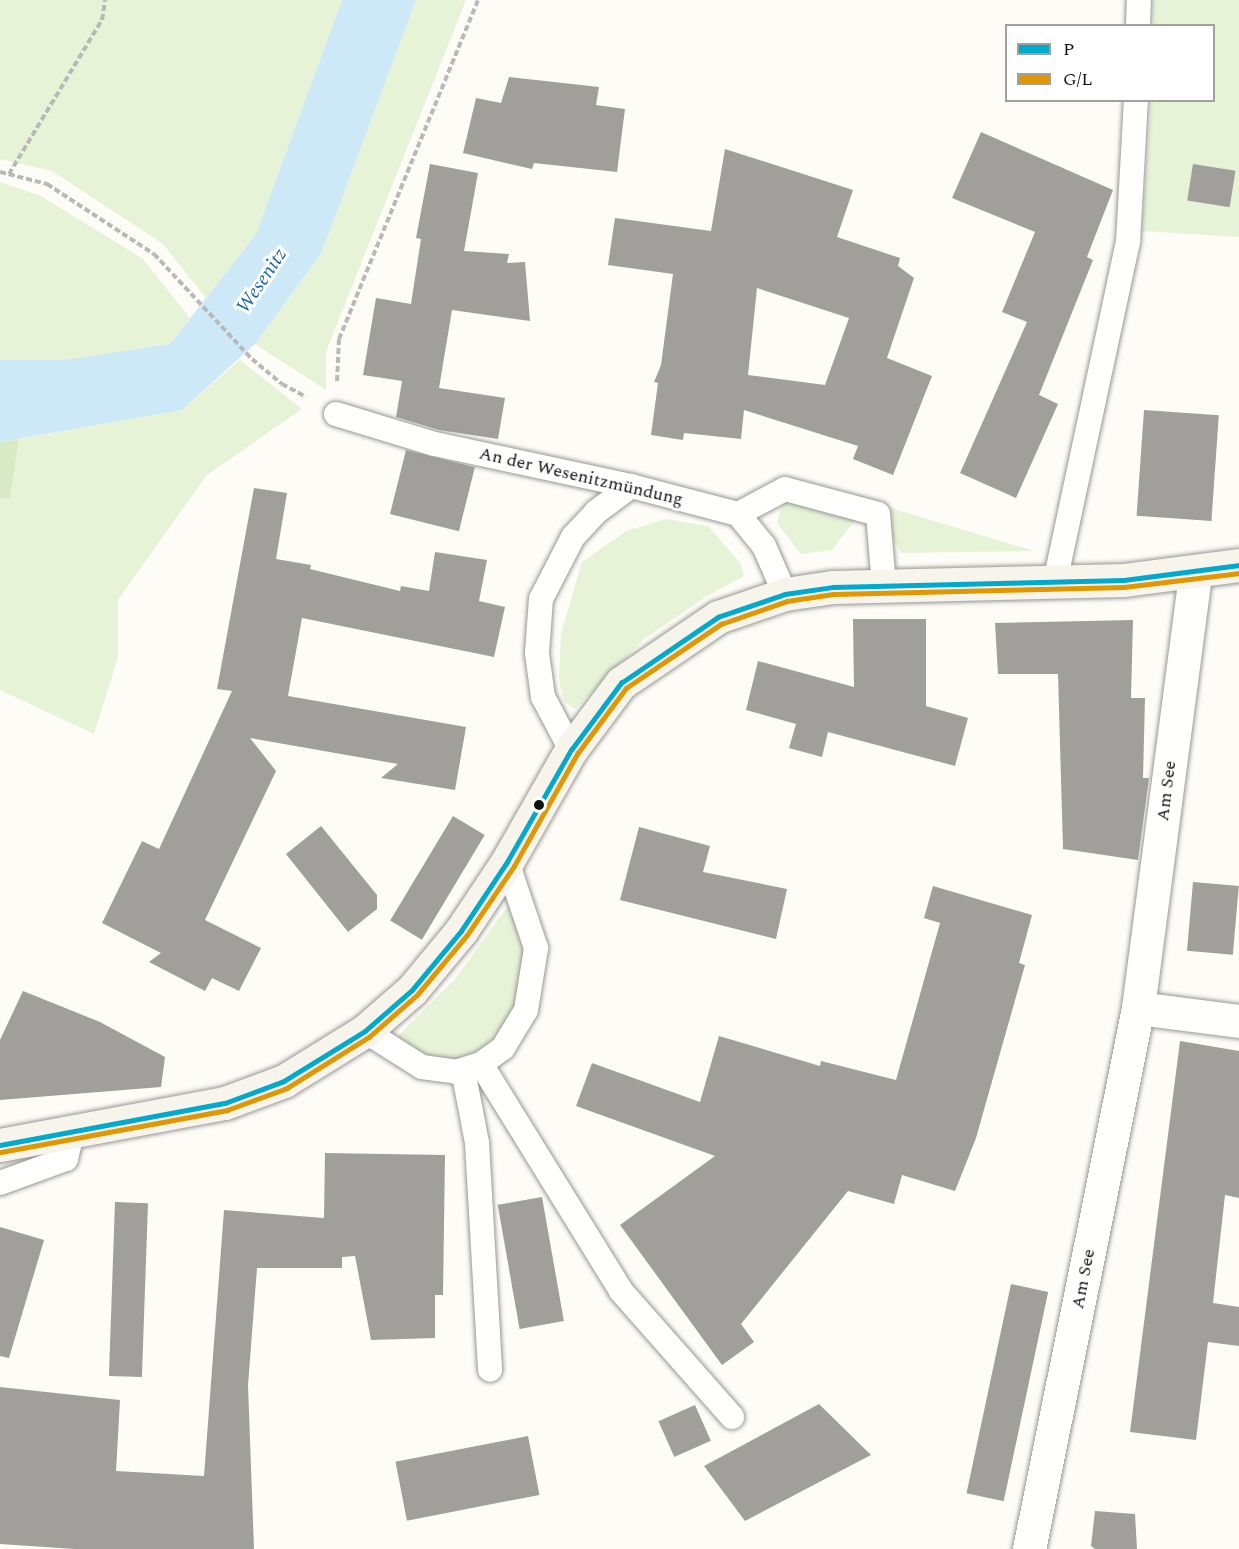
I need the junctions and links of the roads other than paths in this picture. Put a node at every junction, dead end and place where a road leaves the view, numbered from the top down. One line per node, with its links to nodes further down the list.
1 (1139, 0): 2 (lane)
2 (1138, 24)
3 (1136, 102): 9 (lane)
4 (336, 414): 5 (lane, An der Wesenitzmündung)
5 (631, 486): 6 (lane, An der Wesenitzmündung); 12 (lane)
6 (738, 514): 10 (lane); 11 (lane)
7 (1239, 565): 8 (street)
8 (1195, 573): 9 (street); 14 (street, Am See)
9 (1055, 582): 10 (street)
10 (884, 586): 11 (street)
11 (785, 594): 12 (street)
12 (571, 750): 13 (street)
13 (507, 862): 16 (street); 17 (lane)
14 (1138, 1008): 15 (street); 23 (street, Am See)
15 (1239, 1021)
16 (365, 1031): 17 (lane); 18 (street)
17 (472, 1067): 21 (lane); 22 (lane)
18 (72, 1132): 19 (street); 20 (lane)
19 (0, 1145)
20 (0, 1183)
21 (490, 1370)
22 (732, 1417)
23 (1029, 1549)

